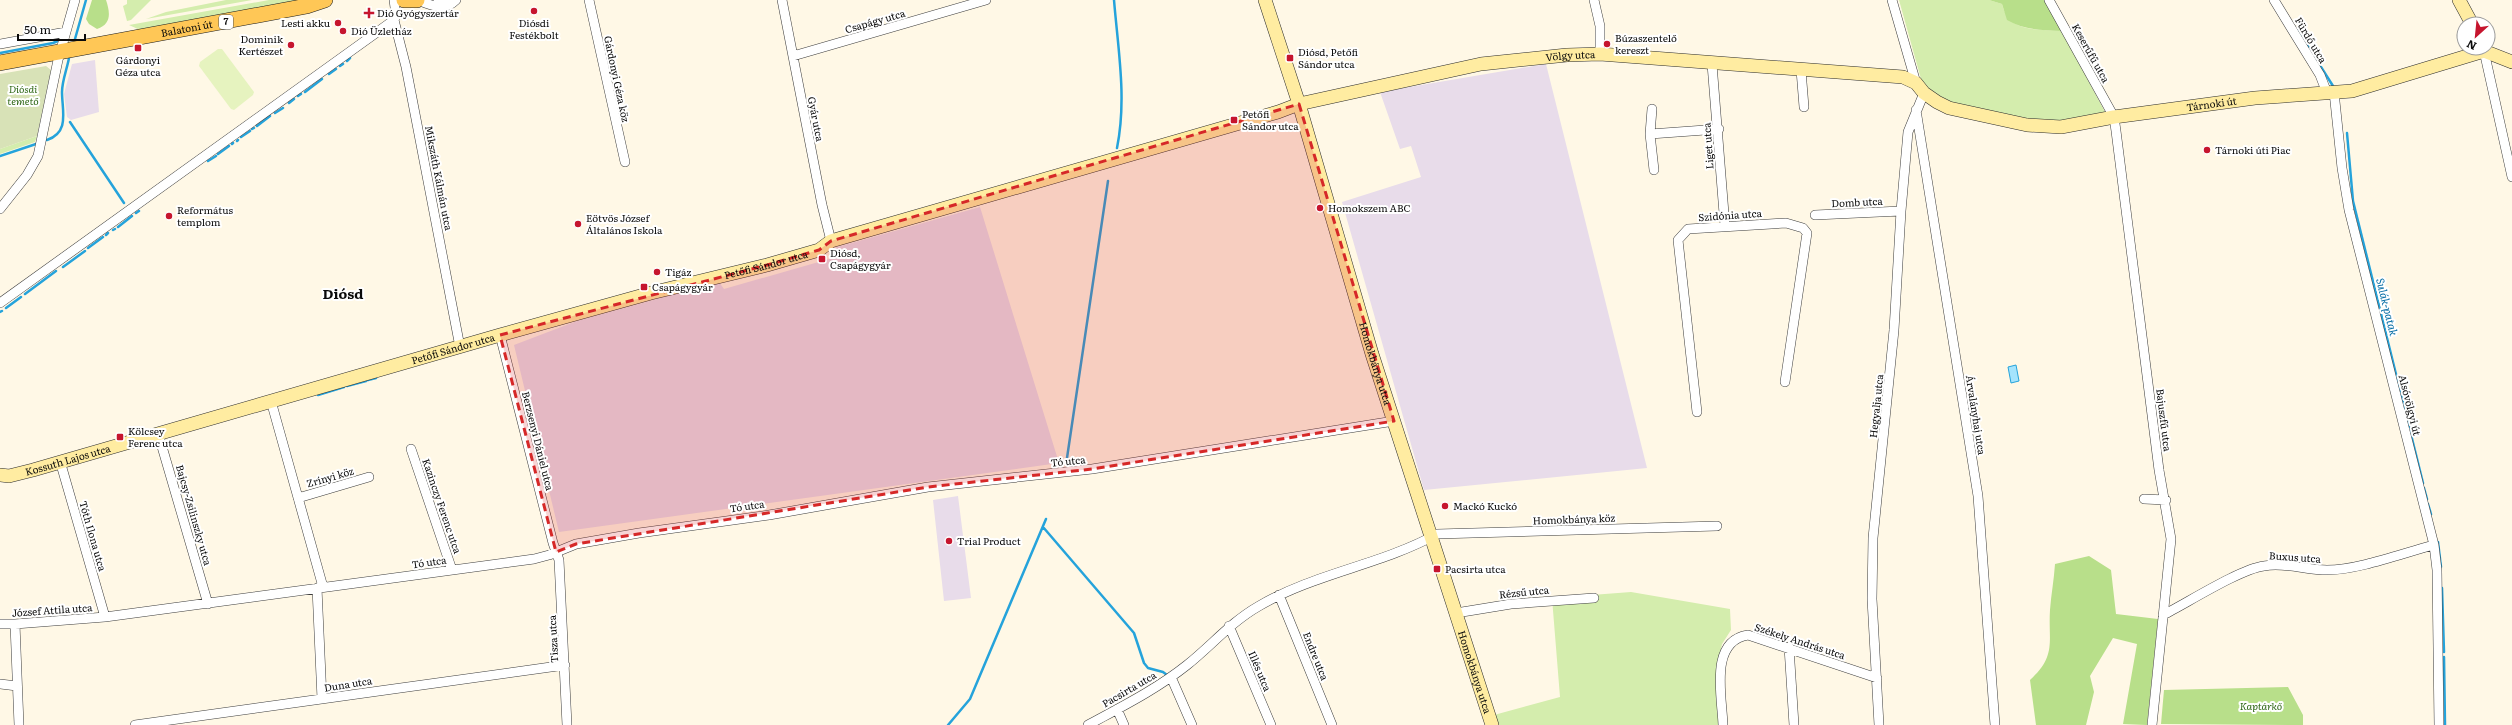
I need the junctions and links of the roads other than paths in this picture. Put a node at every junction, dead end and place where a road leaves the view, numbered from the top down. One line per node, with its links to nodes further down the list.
1 (75, 0): 18 (street)
2 (325, 0): 20 (main road, Balatoni út / 7)
3 (394, 0): 17 (street, Mikszáth Kálmán utca)
4 (412, 0): 6 (street); 17 (street)
5 (438, 0): 6 (street)
6 (457, 0)
7 (589, 0): 39 (street, Gárdonyi Géza köz)
8 (782, 0): 23 (street, Gyár utca)
9 (986, 0): 23 (street, Csapágy utca)
10 (1265, 0): 32 (street, Homokbánya utca)
11 (1594, 0): 21 (street)
12 (1892, 0): 30 (street)
13 (2050, 0): 36 (street, Keserűfű utca)
14 (2274, 0): 31 (street, Fürdő utca)
15 (2459, 0): 16 (street)
16 (2468, 16)
17 (395, 17): 47 (street); 49 (street, Mikszáth Kálmán utca)
18 (66, 32): 19 (street); 20 (street)
19 (0, 44)
20 (61, 52): 27 (main road, Balatoni út / 7); 42 (street)
21 (1600, 54): 28 (street, Völgy utca); 32 (street, Völgy utca)
22 (2496, 55): 26 (street)
23 (793, 56): 46 (street, Gyár utca)
24 (2465, 56): 31 (street, Tárnoki út)
25 (2485, 56): 41 (street)
26 (2512, 62)
27 (0, 63)
28 (1712, 64): 29 (street, Völgy utca); 37 (street, Liget utca)
29 (1801, 70): 30 (street, Völgy utca); 33 (street)
30 (1920, 88): 35 (street, Hegyalja utca); 36 (street, Tárnoki út)
31 (2331, 92): 36 (street, Tárnoki út); 64 (street, Alsóvölgyi út)
32 (1299, 104): 46 (street, Petőfi Sándor utca); 53 (street, Homokbánya utca)
33 (1804, 107)
34 (1652, 109): 38 (street)
35 (1916, 110): 43 (street, Hegyalja utca); 97 (street, Árvalányhaj utca)
36 (2114, 117): 61 (street, Bajuszfű utca)
37 (1719, 129): 38 (street); 45 (street, Liget utca)
38 (1650, 134): 40 (street)
39 (625, 162)
40 (1654, 170)
41 (2512, 177)
42 (0, 209)
43 (1901, 211): 44 (street, Domb utca); 80 (street, Hegyalja utca)
44 (1815, 215)
45 (1725, 226): 50 (street, Szidónia utca); 52 (street, Szidónia utca)
46 (831, 241): 48 (street, Petőfi Sándor utca)
47 (0, 303)
48 (500, 335): 49 (street, Petőfi Sándor utca); 65 (street, Berzsenyi Dániel utca)
49 (460, 347): 51 (street, Petőfi Sándor utca)
50 (1785, 382)
51 (271, 401): 54 (street, Petőfi Sándor utca); 59 (street)
52 (1697, 412)
53 (1394, 421): 63 (street, Homokbánya utca); 65 (street, Tó utca)
54 (158, 433): 56 (street, Kossuth Lajos utca); 70 (street, Bajcsy-Zsilinszky utca)
55 (411, 449): 66 (street, Kazinczy Ferenc utca)
56 (60, 461): 57 (street, Kossuth Lajos utca); 73 (street, Tóth Ilona utca)
57 (0, 475)
58 (369, 478): 59 (street, Zrínyi köz)
59 (298, 498): 67 (street)
60 (2144, 499): 61 (street)
61 (2166, 500): 72 (street, Bajuszfű utca)
62 (1717, 526): 63 (street, Homokbánya köz)
63 (1431, 537): 68 (street, Pacsirta utca); 71 (street, Homokbánya utca)
64 (2434, 545): 72 (street, Buxus utca); 99 (street, Alsóvölgyi út)
65 (556, 552): 66 (street, Tó utca); 78 (street, Tisza utca)
66 (452, 570): 67 (street, Tó utca)
67 (320, 588): 70 (street, Tó utca); 83 (street)
68 (1279, 595): 76 (street, Pacsirta utca); 92 (street, Endre utca)
69 (1594, 598): 71 (street, Rézsű utca)
70 (208, 604): 73 (street, Tó utca)
71 (1456, 612): 93 (street, Homokbánya utca)
72 (2163, 615): 98 (street, Bajuszfű utca)
73 (104, 617): 75 (street, József Attila utca)
74 (0, 624): 75 (street, József Attila utca)
75 (15, 624): 82 (street)
76 (1229, 626): 79 (street, Pacsirta utca); 91 (street, Illés utca)
77 (1789, 647): 80 (street, Székely András utca); 94 (street, Székely András utca); 95 (street)
78 (565, 665): 83 (street, Duna utca); 87 (street, Tisza utca)
79 (1172, 677): 84 (street, Pacsirta utca); 90 (street)
80 (1877, 678): 96 (street, Hegyalja utca)
81 (0, 684): 82 (street)
82 (17, 686): 85 (street)
83 (322, 699): 86 (street, Duna utca)
84 (1117, 709): 88 (street, Pacsirta utca); 89 (street)
85 (19, 725)
86 (135, 725)
87 (567, 725)
88 (1088, 725)
89 (1124, 725)
90 (1192, 725)
91 (1271, 725)
92 (1332, 725)
93 (1492, 725)
94 (1722, 725)
95 (1794, 725)
96 (1879, 725)
97 (1995, 725)
98 (2152, 725)
99 (2440, 725)

